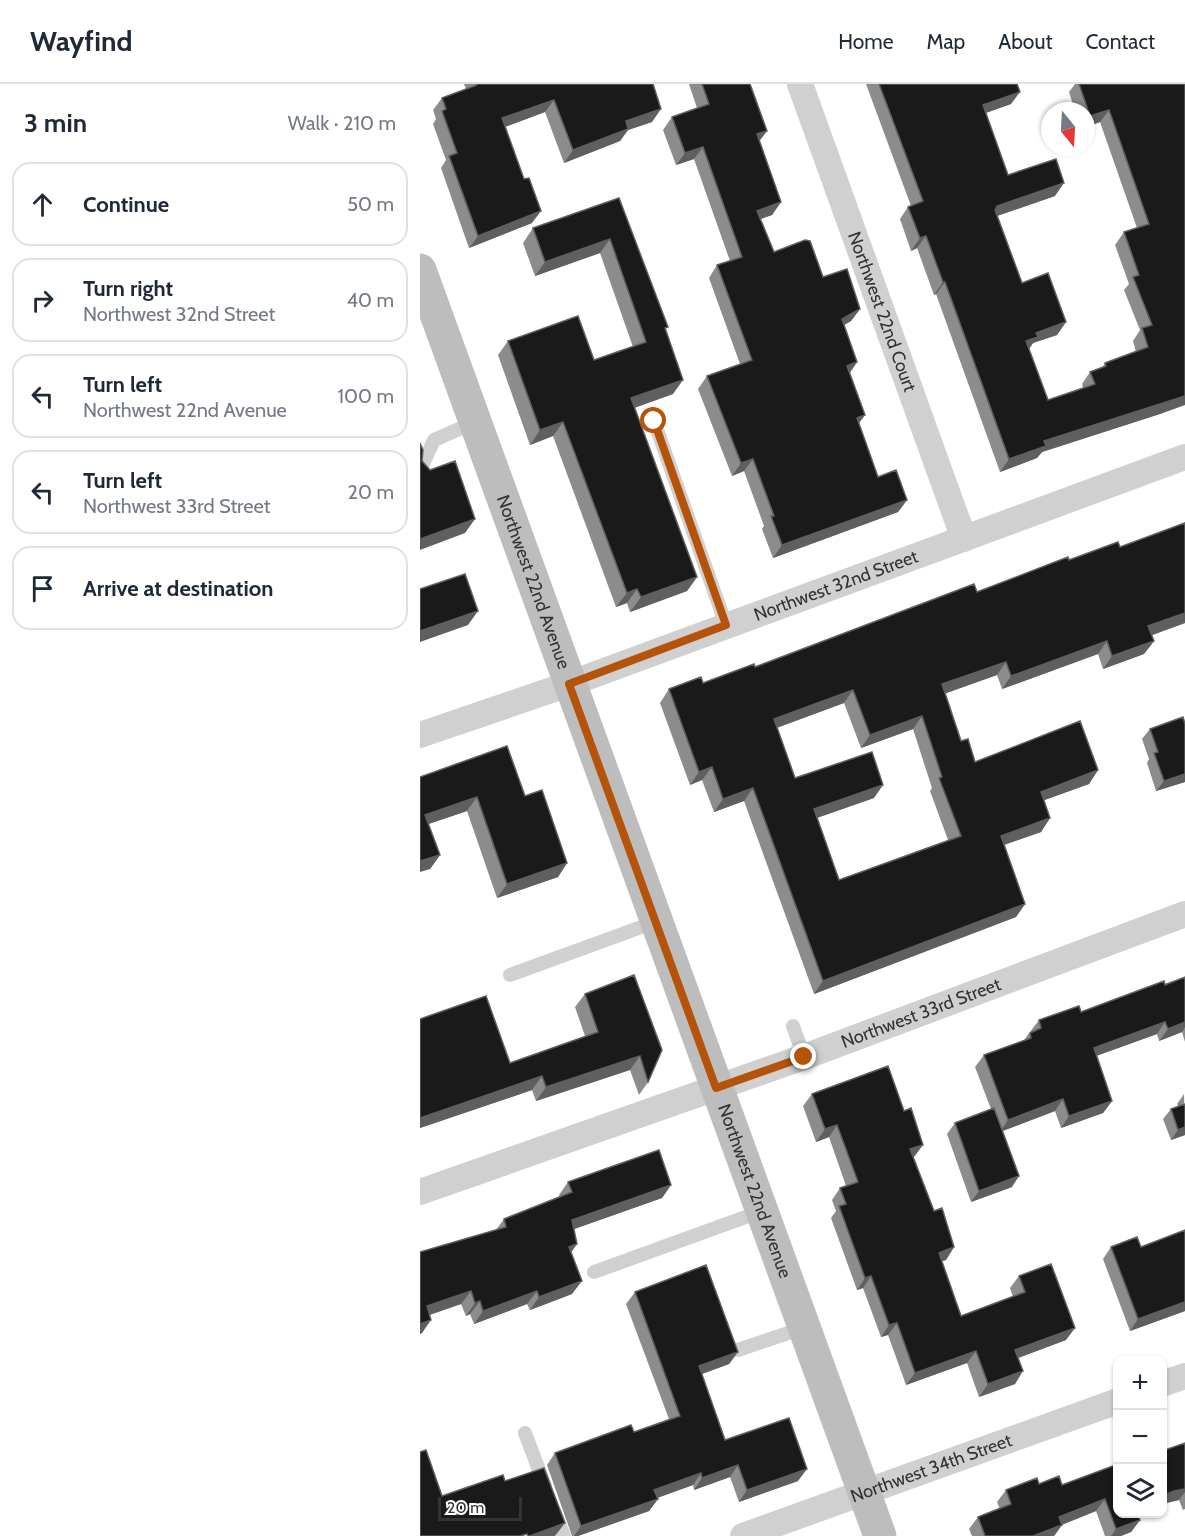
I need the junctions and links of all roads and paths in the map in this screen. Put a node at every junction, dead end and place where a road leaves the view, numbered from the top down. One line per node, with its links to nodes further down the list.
1 (800, 84): 8 (street, Northwest 22nd Court)
2 (420, 270): 3 (main road, Northwest 22nd Avenue)
3 (427, 314): 5 (main road, Northwest 22nd Avenue)
4 (654, 421): 9 (lane)
5 (476, 423): 7 (lane); 10 (main road, Northwest 22nd Avenue)
6 (1185, 458): 8 (street, Northwest 32nd Street)
7 (420, 470)
8 (964, 539): 9 (street, Northwest 32nd Street)
9 (726, 625): 10 (street, Northwest 32nd Street)
10 (569, 684): 11 (street, Northwest 32nd Street); 13 (main road, Northwest 22nd Avenue)
11 (420, 735)
12 (1185, 914): 16 (street, Northwest 33rd Street)
13 (655, 922): 14 (lane); 17 (main road, Northwest 22nd Avenue)
14 (510, 975)
15 (793, 1026): 16 (lane)
16 (804, 1057): 17 (street, Northwest 33rd Street)
17 (716, 1088): 18 (street, Northwest 33rd Street); 19 (main road, Northwest 22nd Avenue)
18 (420, 1192)
19 (762, 1211): 20 (lane); 21 (main road, Northwest 22nd Avenue)
20 (594, 1272)
21 (806, 1327): 22 (lane); 27 (main road, Northwest 22nd Avenue)
22 (738, 1350)
23 (1185, 1376): 24 (street)
24 (1167, 1382)
25 (1113, 1403): 27 (street, Northwest 34th Street)
26 (525, 1433): 29 (lane)
27 (865, 1494): 28 (street, Northwest 34th Street); 31 (main road, Northwest 22nd Avenue)
28 (775, 1531): 30 (street, Northwest 34th Street)
29 (564, 1536)
30 (743, 1536)
31 (880, 1536)

